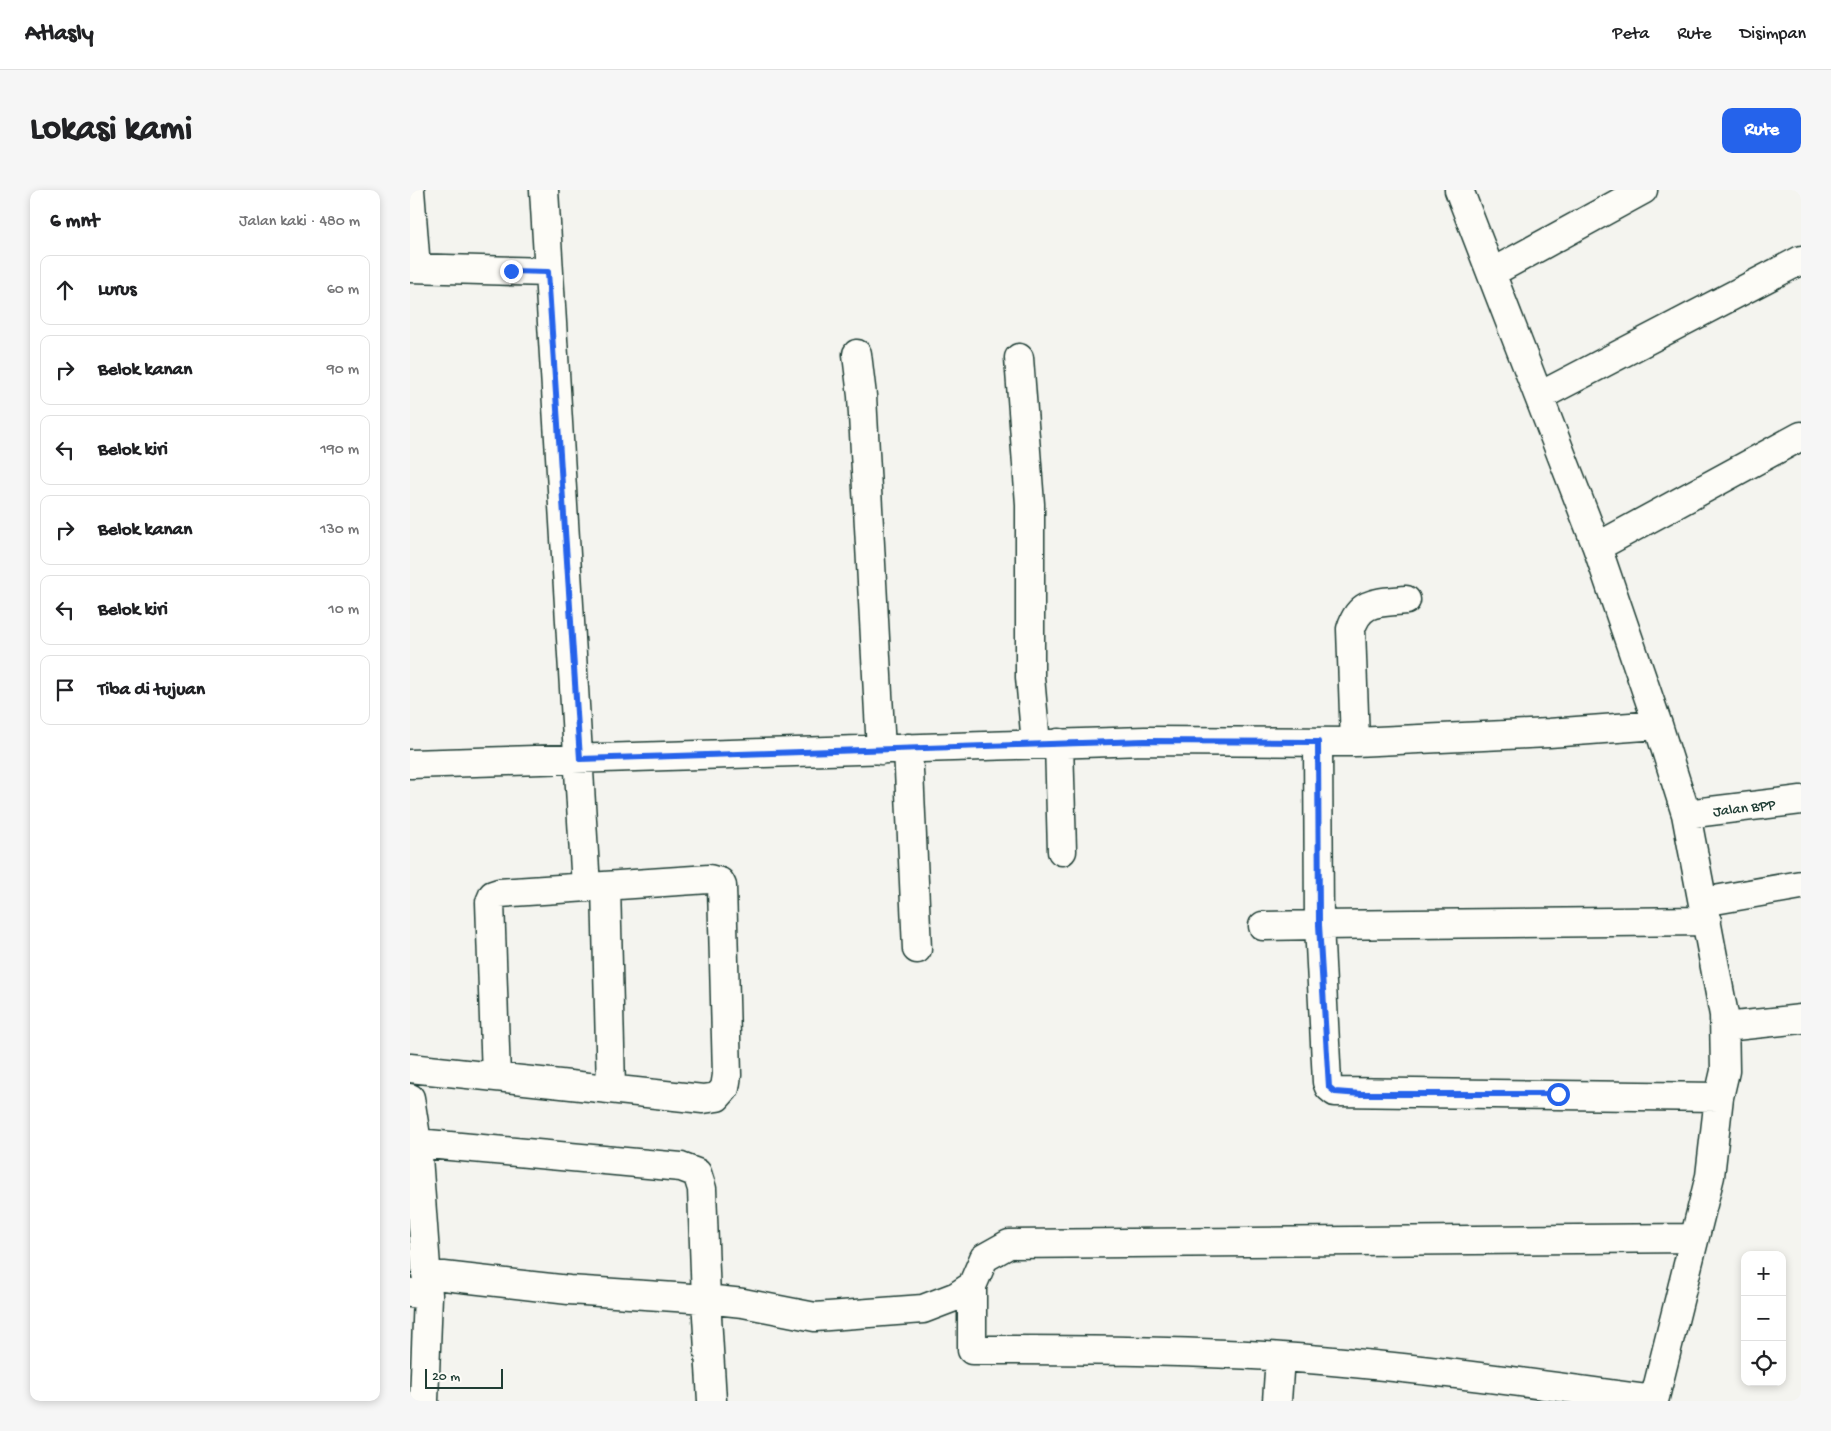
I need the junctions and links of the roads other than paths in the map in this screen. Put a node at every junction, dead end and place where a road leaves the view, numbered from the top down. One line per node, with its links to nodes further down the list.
1 (410, 190): 6 (street)
2 (544, 190): 7 (street)
3 (1459, 190): 8 (street)
4 (1643, 190): 8 (street)
5 (1801, 260): 11 (street)
6 (413, 268): 7 (street)
7 (548, 272): 21 (street)
8 (1491, 273): 11 (street)
9 (857, 354): 20 (street)
10 (1019, 358): 18 (street)
11 (1540, 396): 13 (street)
12 (1801, 436): 13 (street)
13 (1597, 547): 15 (street)
14 (1406, 600): 17 (street)
15 (1658, 725): 17 (street); 24 (street)
16 (1318, 742): 17 (street); 18 (street); 29 (street)
17 (1355, 742)
18 (1048, 744): 19 (street); 25 (street)
19 (908, 748): 20 (street); 31 (street)
20 (881, 750): 21 (street)
21 (580, 759): 22 (street); 27 (street)
22 (410, 764)
23 (1801, 800): 24 (street, Jalan BPP)
24 (1686, 814): 28 (street)
25 (1062, 851)
26 (1801, 885): 28 (street)
27 (596, 886): 35 (street); 36 (street); 36 (street)
28 (1705, 912): 29 (street); 33 (street)
29 (1319, 925): 30 (street); 37 (street)
30 (1263, 926)
31 (918, 949)
32 (1801, 1020): 33 (street)
33 (1724, 1027): 37 (street)
34 (410, 1068): 35 (street)
35 (496, 1077): 36 (street)
36 (611, 1088)
37 (1720, 1097): 40 (street)
38 (410, 1098): 39 (street)
39 (413, 1142): 42 (street); 43 (street)
40 (1694, 1238): 41 (street); 45 (street)
41 (972, 1286): 43 (street); 44 (street)
42 (422, 1287): 43 (street); 46 (street)
43 (706, 1299): 47 (street)
44 (1280, 1357): 45 (street); 48 (street)
45 (1654, 1400)
46 (424, 1401)
47 (712, 1401)
48 (1277, 1401)

